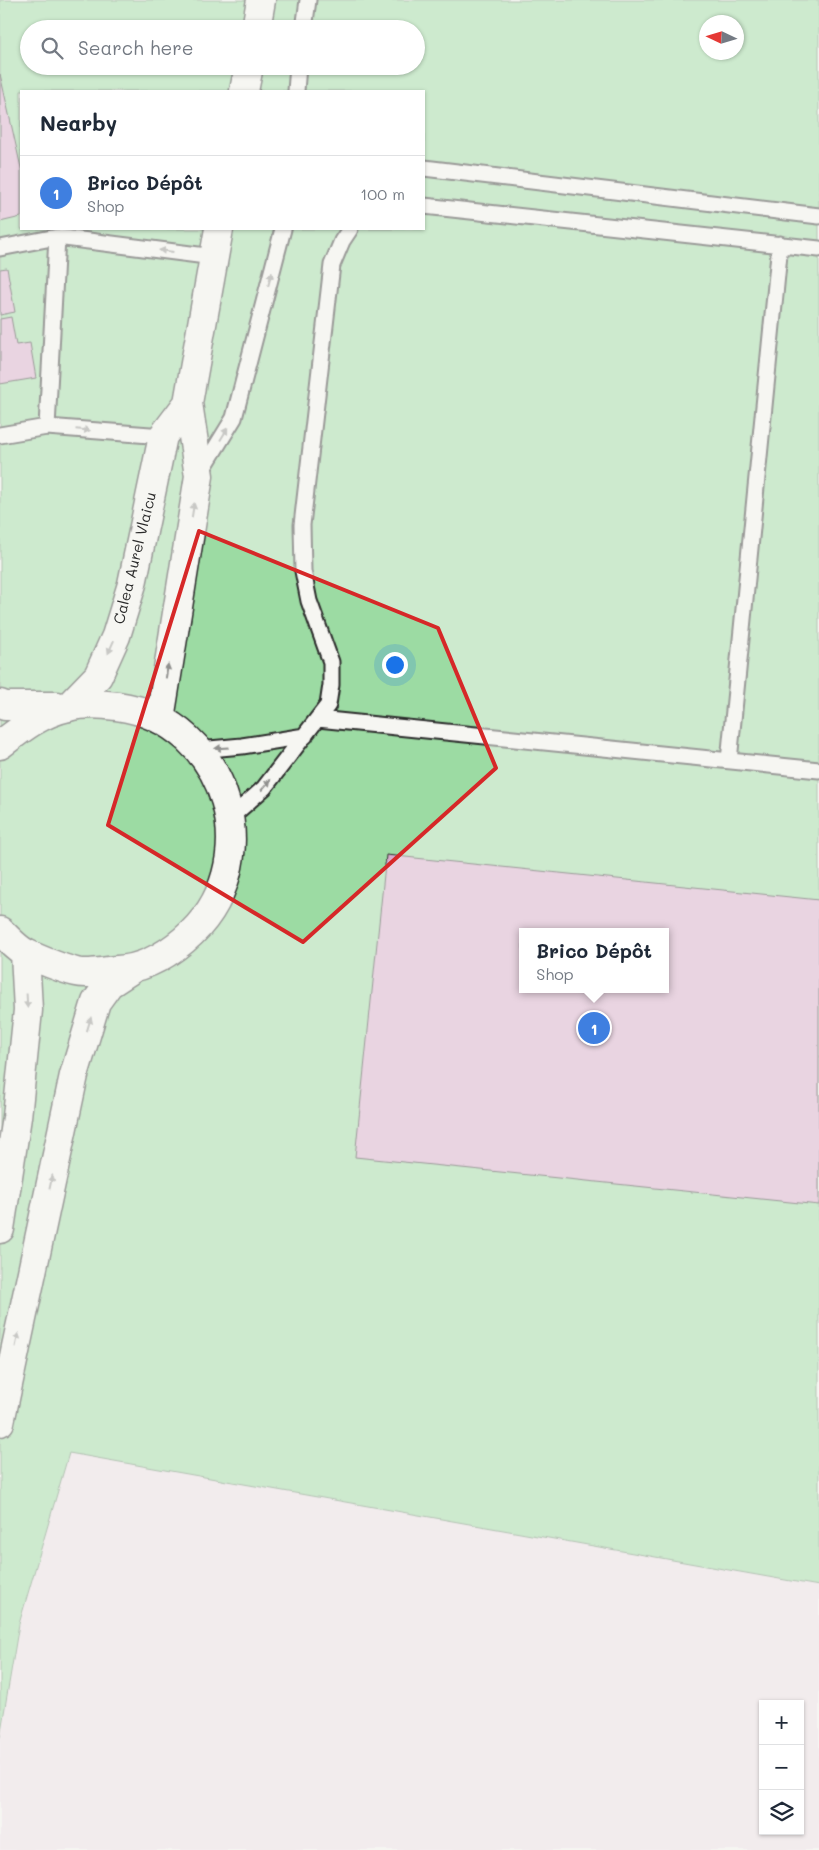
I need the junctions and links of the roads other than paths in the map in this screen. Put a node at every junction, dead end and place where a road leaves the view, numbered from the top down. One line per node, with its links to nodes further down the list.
1 (261, 0): 3 (main road)
2 (308, 0): 4 (lane)
3 (258, 20)
4 (305, 20)
5 (247, 75): 7 (main road)
6 (297, 75): 8 (lane)
7 (244, 90)
8 (296, 90)
9 (425, 168): 11 (lane)
10 (425, 206): 16 (lane)
11 (819, 216)
12 (219, 230): 19 (main road, Calea Aurel Vlaicu)
13 (283, 230): 24 (lane, one-way to 13)
14 (349, 230): 28 (lane)
15 (57, 237): 17 (lane); 19 (lane, one-way to 15); 21 (lane)
16 (780, 244): 18 (lane); 32 (lane)
17 (0, 248)
18 (819, 249)
19 (214, 257): 20 (main road, Calea Aurel Vlaicu)
20 (188, 403): 23 (main road, Calea Aurel Vlaicu); 24 (main road, Calea Aurel Vlaicu)
21 (47, 427): 22 (lane); 23 (lane, one-way to 23)
22 (0, 435)
23 (163, 436): 26 (main road, Calea Aurel Vlaicu, one-way to 26)
24 (199, 476): 27 (main road, Calea Aurel Vlaicu, one-way to 24)
25 (0, 704): 26 (main road)
26 (68, 707): 27 (main road); 30 (main road)
27 (160, 719): 31 (main road)
28 (318, 719): 29 (lane); 32 (lane)
29 (305, 736): 31 (lane, one-way to 31); 34 (lane, one-way to 29)
30 (0, 746)
31 (199, 750): 34 (main road)
32 (729, 761): 33 (lane)
33 (819, 770)
34 (230, 818): 37 (main road)
35 (0, 931): 36 (main road)
36 (24, 953): 37 (main road); 38 (main road, one-way to 38)
37 (132, 969): 39 (main road, one-way to 37)
38 (0, 1230)
39 (0, 1422)

